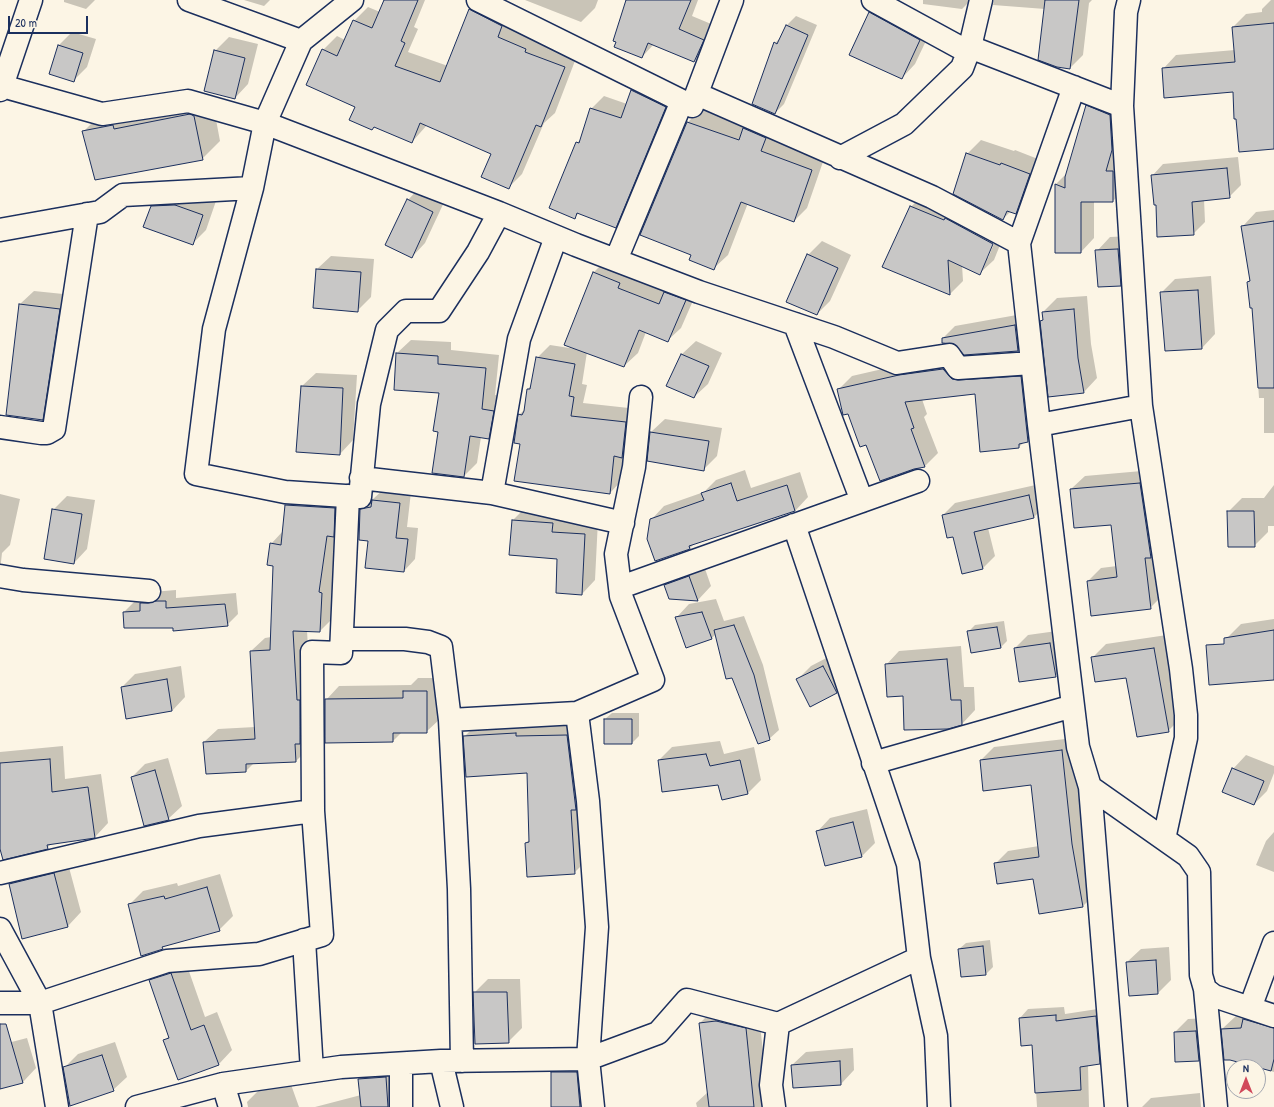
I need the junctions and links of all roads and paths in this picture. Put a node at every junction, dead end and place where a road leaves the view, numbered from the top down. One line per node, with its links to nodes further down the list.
1 (31, 0): 13 (street)
2 (189, 0): 9 (street)
3 (352, 0): 10 (street)
4 (478, 0): 14 (street)
5 (732, 0): 14 (street)
6 (981, 0): 11 (street)
7 (1129, 0): 15 (street)
8 (876, 1): 11 (street)
9 (224, 6): 10 (street)
10 (301, 41): 16 (street)
11 (970, 47): 12 (street); 17 (street)
12 (1074, 87): 15 (street); 23 (street)
13 (1, 88): 16 (street)
14 (689, 98): 17 (street); 24 (street)
15 (1122, 106): 28 (street)
16 (265, 123): 18 (street); 19 (street)
17 (840, 158): 23 (street)
18 (252, 188): 20 (street); 34 (street)
19 (499, 213): 22 (street); 31 (street)
20 (87, 214): 21 (street); 30 (street)
21 (0, 230)
22 (556, 237): 24 (street); 33 (street)
23 (1019, 243): 26 (street)
24 (616, 260): 25 (street)
25 (795, 324): 26 (street); 35 (street)
26 (1032, 364): 29 (street)
27 (641, 396): 36 (street)
28 (1141, 406): 29 (street); 48 (street)
29 (1039, 425): 42 (street)
30 (0, 428)
31 (361, 478): 33 (street); 34 (street)
32 (918, 481): 35 (street)
33 (492, 493): 36 (street)
34 (348, 496): 41 (street)
35 (862, 501): 37 (street)
36 (623, 523): 39 (street)
37 (794, 525): 39 (street); 45 (street)
38 (0, 576): 40 (street)
39 (621, 587): 43 (street)
40 (149, 591)
41 (342, 639): 44 (street); 47 (street)
42 (1073, 706): 45 (street); 46 (street)
43 (577, 713): 44 (street); 60 (street)
44 (450, 720): 62 (street)
45 (873, 763): 53 (street)
46 (1090, 787): 48 (street); 74 (street)
47 (313, 810): 49 (street); 51 (street)
48 (1164, 839): 54 (street)
49 (0, 873)
50 (0, 929): 56 (street)
51 (304, 940): 56 (street); 64 (street)
52 (1274, 943): 57 (street)
53 (919, 958): 59 (street); 73 (street)
54 (1205, 989): 57 (street); 75 (street)
55 (0, 1003): 56 (street)
56 (40, 1003): 66 (street)
57 (1250, 1008): 58 (street)
58 (1274, 1016)
59 (778, 1024): 60 (street); 72 (street)
60 (588, 1058): 62 (street); 71 (street)
61 (441, 1061): 62 (street); 63 (street); 70 (street)
62 (462, 1061)
63 (401, 1064): 64 (street); 69 (street)
64 (312, 1071): 65 (street)
65 (223, 1084): 67 (street); 68 (street)
66 (57, 1107)
67 (137, 1107)
68 (230, 1107)
69 (401, 1107)
70 (452, 1107)
71 (593, 1107)
72 (774, 1107)
73 (939, 1107)
74 (1116, 1107)
75 (1216, 1107)

